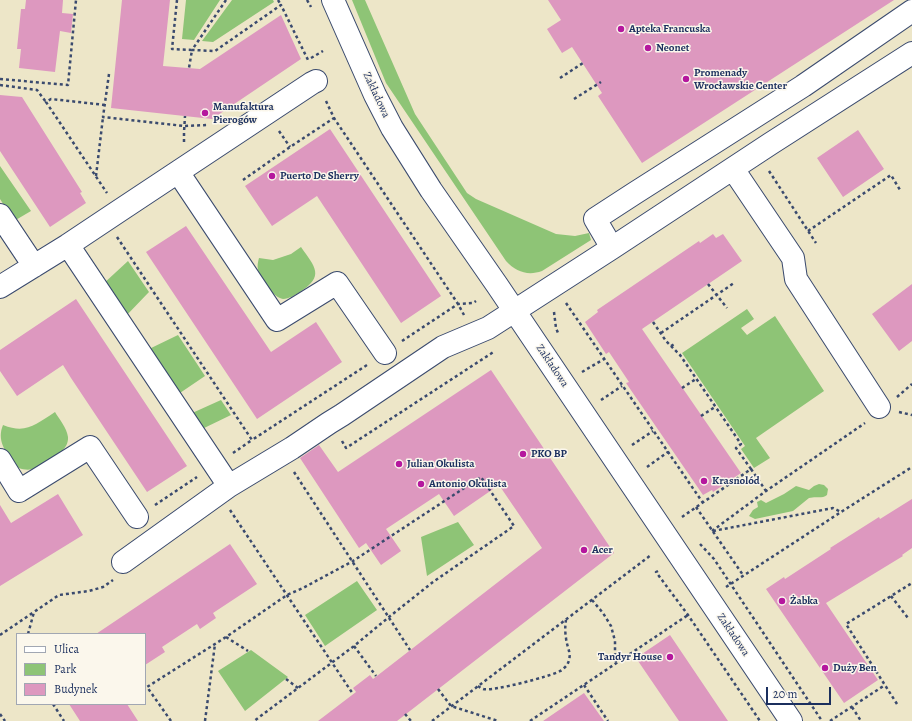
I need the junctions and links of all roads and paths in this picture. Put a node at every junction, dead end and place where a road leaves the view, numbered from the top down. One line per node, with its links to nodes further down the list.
1 (76, 0): 15 (path)
2 (177, 0): 8 (path)
3 (226, 0): 8 (path)
4 (278, 0): 6 (path)
5 (333, 0): 47 (street, Zakładowa)
6 (281, 5): 8 (path); 11 (path)
7 (912, 11): 37 (street)
8 (192, 50): 13 (path)
9 (323, 51): 11 (path)
10 (912, 53): 26 (street)
11 (308, 61): 17 (path)
12 (583, 64): 16 (path)
13 (190, 68)
14 (109, 74): 22 (path)
15 (0, 78)
16 (560, 78)
17 (316, 81): 24 (path); 28 (street)
18 (601, 82): 20 (path)
19 (0, 85): 21 (path)
20 (574, 99)
21 (46, 102): 22 (path); 29 (path)
22 (105, 105): 23 (path)
23 (104, 117): 25 (path); 29 (path)
24 (334, 118): 30 (path); 45 (path)
25 (207, 125)
26 (733, 168): 37 (street); 61 (street)
27 (767, 168): 34 (path)
28 (178, 172): 33 (street); 53 (street)
29 (96, 176): 33 (path)
30 (243, 180)
31 (900, 190): 34 (path)
32 (0, 215): 38 (street)
33 (112, 216): 36 (street); 65 (path)
34 (808, 231): 35 (path)
35 (816, 243)
36 (68, 245): 38 (street); 70 (street)
37 (612, 248): 47 (street)
38 (34, 266): 41 (street)
39 (734, 283): 42 (path)
40 (708, 284): 42 (path)
41 (0, 287)
42 (717, 295): 46 (path); 50 (path)
43 (562, 298): 54 (path)
44 (476, 301): 45 (path)
45 (458, 304): 49 (path); 53 (path)
46 (727, 308)
47 (514, 310): 49 (street); 133 (street, Zakładowa)
48 (653, 322): 50 (path)
49 (475, 333): 63 (street); 63 (path)
50 (661, 333): 52 (path)
51 (676, 343): 52 (path)
52 (671, 346): 56 (path)
53 (385, 353): 65 (path)
54 (604, 359): 55 (path); 57 (path)
55 (582, 372)
56 (696, 379): 58 (path); 60 (path)
57 (622, 386): 59 (path); 64 (path)
58 (682, 388)
59 (601, 400)
60 (715, 407): 62 (path); 73 (path)
61 (879, 407): 75 (path)
62 (701, 416)
63 (329, 423): 68 (street)
64 (653, 431): 66 (path); 67 (path)
65 (252, 440): 70 (path)
66 (632, 445)
67 (668, 452): 71 (path); 76 (path)
68 (281, 454): 74 (street); 84 (path)
69 (0, 460): 79 (street)
70 (215, 465): 74 (street); 79 (path)
71 (647, 467)
72 (912, 467): 78 (path)
73 (751, 469): 75 (path); 76 (path)
74 (224, 490): 85 (street); 91 (path)
75 (766, 491): 81 (path)
76 (703, 503): 77 (path)
77 (696, 507): 80 (path); 81 (path)
78 (841, 512): 81 (path); 87 (path)
79 (137, 517)
80 (682, 517)
81 (712, 531): 87 (path)
82 (699, 543): 89 (path)
83 (651, 555): 93 (path)
84 (353, 561): 91 (path); 96 (path); 96 (path)
85 (123, 562): 94 (path)
86 (658, 570): 95 (path)
87 (743, 575): 89 (path)
88 (912, 582): 92 (path)
89 (730, 584): 90 (path); 134 (path)
90 (724, 588)
91 (287, 595): 101 (path); 106 (path)
92 (891, 596): 97 (path); 111 (path)
93 (592, 600): 98 (path); 107 (path)
94 (34, 612): 99 (path); 100 (path)
95 (688, 615): 107 (path); 132 (path)
96 (389, 617): 103 (path); 104 (path)
97 (908, 618)
98 (566, 620): 112 (path); 112 (path)
99 (28, 633)
100 (0, 635)
101 (226, 637): 102 (path); 105 (path)
102 (215, 644): 124 (path); 125 (path)
103 (354, 646): 106 (path); 108 (path)
104 (410, 650)
105 (248, 651)
106 (332, 662): 113 (path); 115 (path)
107 (616, 663): 110 (path)
108 (376, 676)
109 (286, 679): 113 (path)
110 (584, 684): 130 (path); 131 (path)
111 (885, 685): 116 (path); 119 (path)
112 (478, 686): 118 (path)
113 (298, 688): 126 (path)
114 (438, 689): 118 (path)
115 (353, 694)
116 (897, 704)
117 (54, 705): 123 (path)
118 (451, 706): 128 (path); 129 (path)
119 (852, 707): 135 (path); 136 (path)
120 (0, 714): 122 (path)
121 (405, 714): 127 (path)
122 (5, 721)
123 (64, 721)
124 (171, 721)
125 (205, 721)
126 (254, 721)
127 (410, 721)
128 (432, 721)
129 (498, 721)
130 (530, 721)
131 (608, 721)
132 (760, 721)
133 (791, 721)
134 (822, 721)
135 (830, 721)
136 (861, 721)

